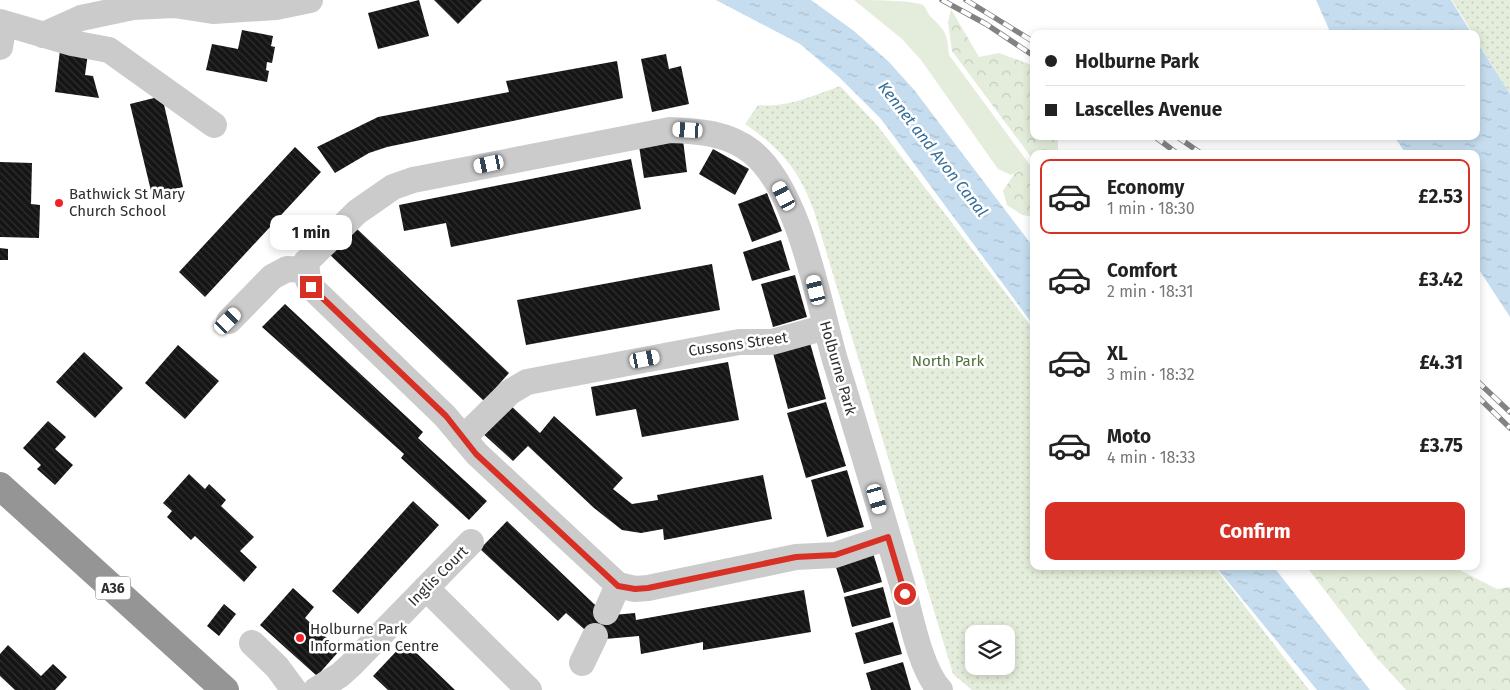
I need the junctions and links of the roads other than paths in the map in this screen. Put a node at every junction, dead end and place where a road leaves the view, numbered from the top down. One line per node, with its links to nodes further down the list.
1 (310, 0): 3 (street)
2 (1, 31): 3 (street)
3 (43, 35): 4 (street)
4 (214, 125)
5 (308, 279): 6 (street); 7 (street, Holburne Park); 8 (street)
6 (228, 321)
7 (826, 327): 8 (street, Cussons Street); 10 (street, Holburne Park)
8 (463, 438): 12 (street)
9 (0, 486): 18 (highway, A36)
10 (888, 537): 12 (street); 22 (street, Holburne Park)
11 (471, 542): 13 (street, Inglis Court)
12 (618, 586): 14 (street)
13 (426, 588): 20 (street, Inglis Court); 21 (street)
14 (606, 612)
15 (595, 636): 17 (street)
16 (252, 643): 19 (street)
17 (582, 663)
18 (225, 690)
19 (294, 690)
20 (316, 690)
21 (529, 690)
22 (940, 690)

